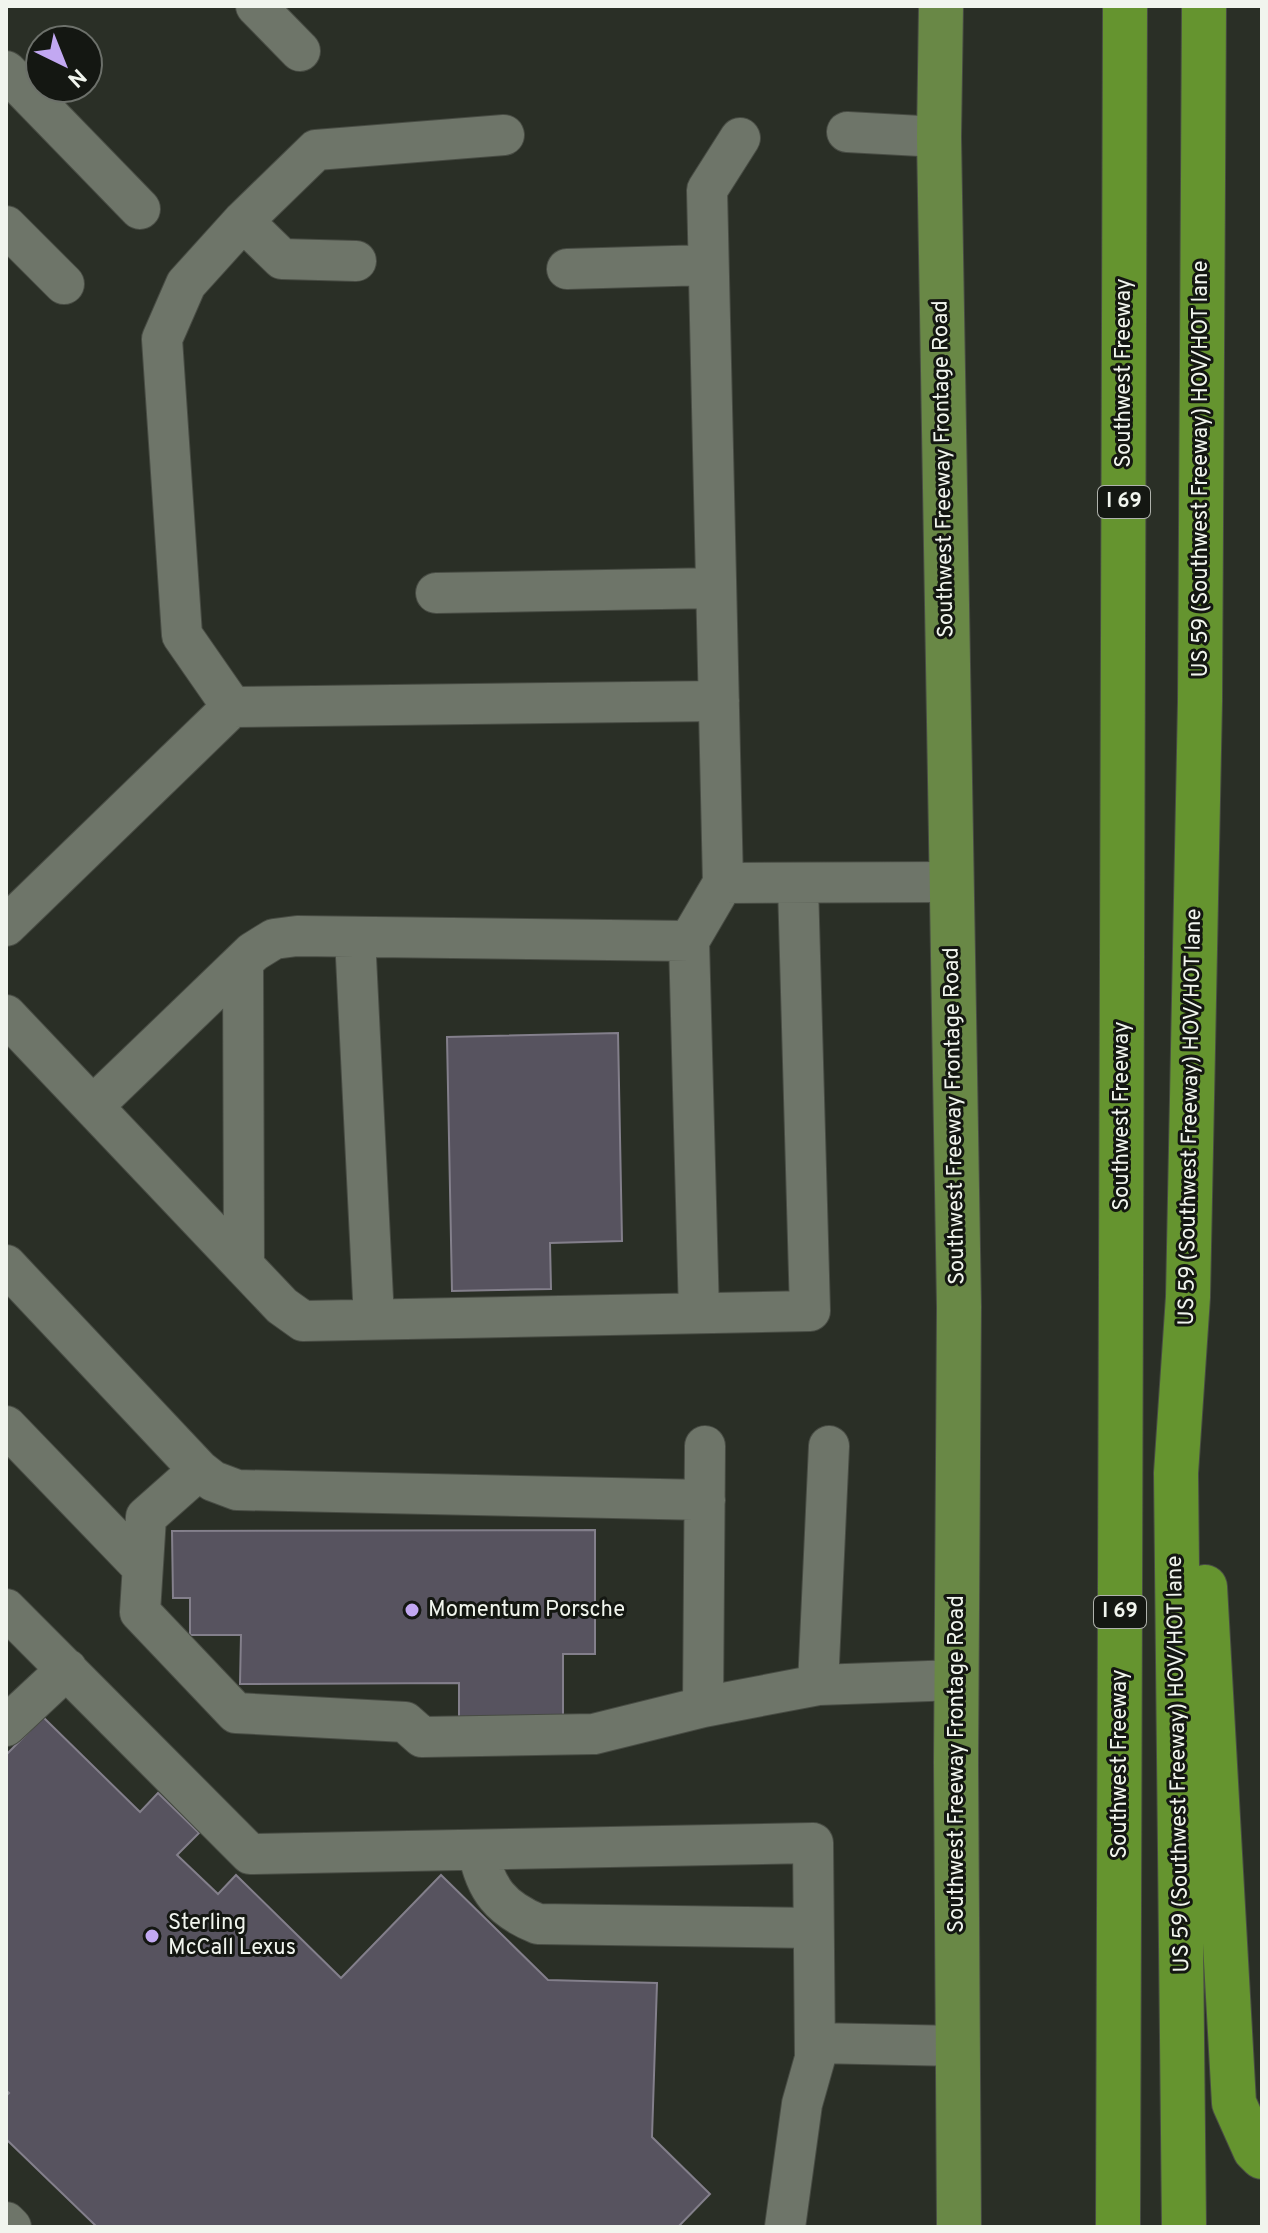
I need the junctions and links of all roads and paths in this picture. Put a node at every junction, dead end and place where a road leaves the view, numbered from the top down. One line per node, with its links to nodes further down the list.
1 (256, 6): 6 (lane)
2 (941, 6): 11 (main road, Southwest Freeway Frontage Road)
3 (1097, 6): 7 (highway)
4 (1125, 6): 7 (highway, Southwest Freeway / I 69)
5 (1204, 6): 35 (highway, US 59 (Southwest Freeway) HOV/HOT lane)
6 (300, 51)
7 (1125, 56): 59 (highway, Southwest Freeway / I 69)
8 (6, 71): 13 (lane)
9 (847, 132): 11 (lane)
10 (504, 135): 14 (lane)
11 (939, 137): 24 (main road, Southwest Freeway Frontage Road)
12 (740, 138): 17 (lane)
13 (140, 209)
14 (243, 221): 16 (lane); 23 (lane)
15 (6, 226): 19 (lane)
16 (356, 261)
17 (708, 265): 18 (lane); 20 (lane)
18 (567, 269)
19 (64, 284)
20 (716, 588): 21 (lane); 22 (lane)
21 (436, 593)
22 (719, 701): 23 (lane); 25 (lane)
23 (232, 707): 27 (lane)
24 (951, 882): 26 (lane); 46 (main road, Southwest Freeway Frontage Road)
25 (723, 883): 26 (lane); 29 (lane)
26 (798, 885): 36 (lane)
27 (6, 926)
28 (355, 937): 29 (lane); 30 (lane); 37 (lane)
29 (689, 941): 36 (lane)
30 (243, 962): 32 (lane); 34 (lane)
31 (6, 1015): 32 (lane)
32 (93, 1106): 34 (lane)
33 (6, 1265): 41 (lane)
34 (244, 1266): 37 (lane)
35 (1188, 1297): 54 (highway); 60 (highway, US 59 (Southwest Freeway) HOV/HOT lane)
36 (699, 1313): 37 (lane)
37 (374, 1319)
38 (6, 1426): 43 (lane)
39 (705, 1446): 42 (lane)
40 (829, 1446): 47 (lane)
41 (199, 1470): 42 (lane); 43 (lane)
42 (705, 1500): 48 (lane)
43 (141, 1566): 48 (lane)
44 (6, 1609): 45 (lane)
45 (67, 1669): 49 (lane); 50 (lane)
46 (957, 1680): 47 (lane); 53 (main road, Southwest Freeway Frontage Road)
47 (818, 1685): 48 (lane)
48 (703, 1707)
49 (6, 1726)
50 (478, 1850): 51 (lane); 51 (lane)
51 (813, 1928): 52 (lane)
52 (815, 2043): 53 (lane); 57 (lane)
53 (958, 2046): 58 (main road, Southwest Freeway Frontage Road)
54 (1262, 2157)
55 (6, 2222): 56 (lane)
56 (11, 2227)
57 (785, 2227)
58 (959, 2227)
59 (1118, 2227)
60 (1184, 2227)

